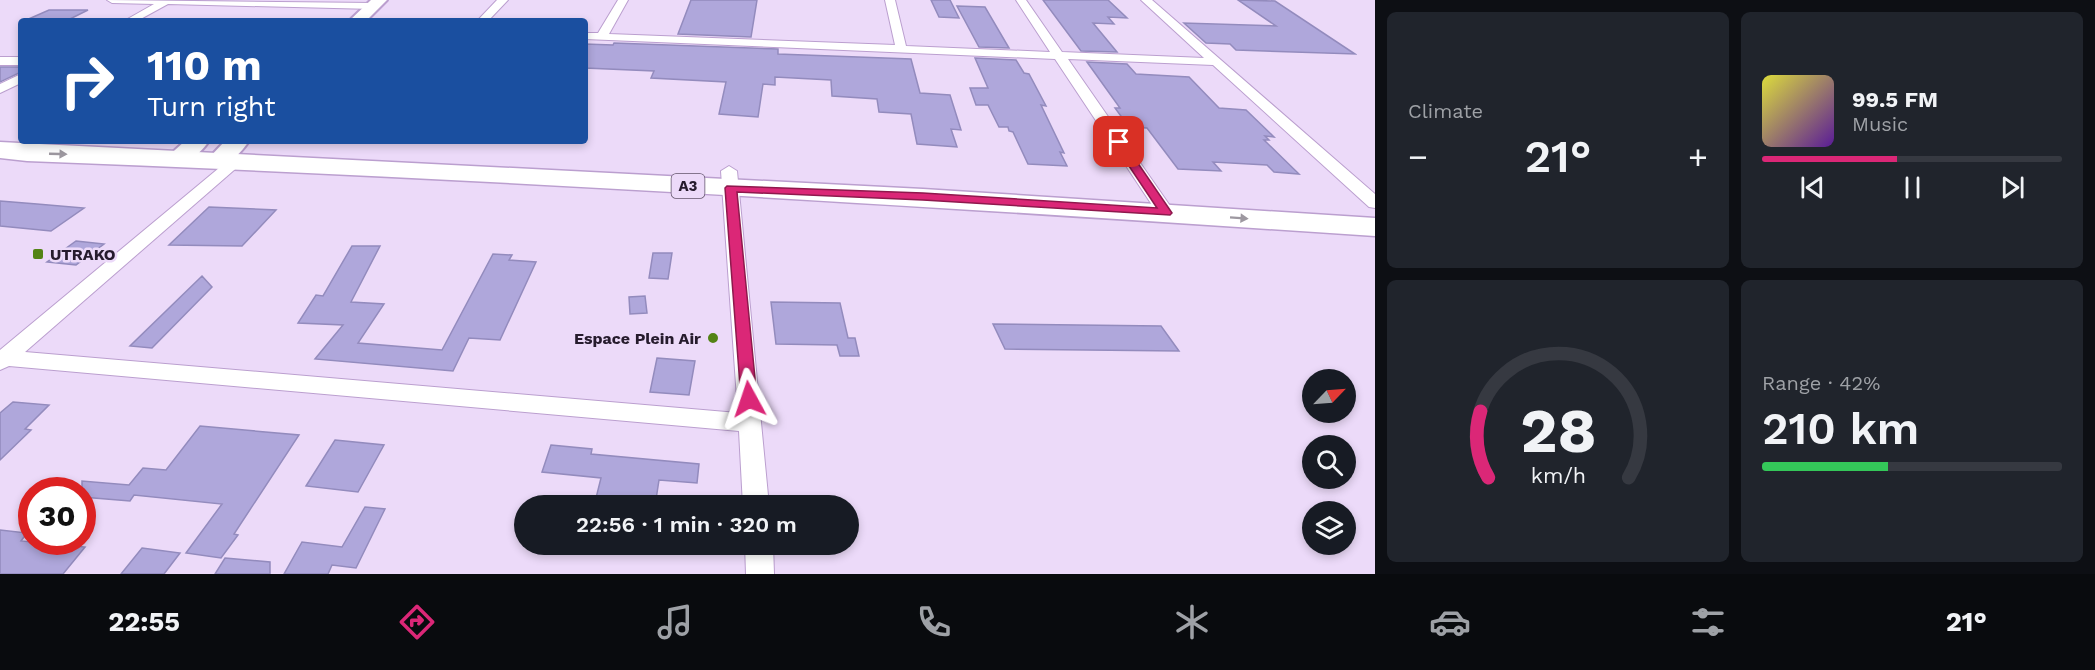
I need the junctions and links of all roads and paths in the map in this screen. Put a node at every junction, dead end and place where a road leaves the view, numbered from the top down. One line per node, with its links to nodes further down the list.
1 (112, 0): 7 (street)
2 (503, 0): 11 (street)
3 (623, 0): 13 (street)
4 (890, 0): 14 (street)
5 (1021, 0): 15 (street)
6 (1146, 0): 18 (street)
7 (168, 1): 8 (street); 9 (street)
8 (377, 3): 10 (street)
9 (135, 18)
10 (360, 18)
11 (485, 18)
12 (588, 36): 13 (street)
13 (601, 36): 14 (street)
14 (901, 48): 15 (street)
15 (1059, 54): 18 (street); 28 (street)
16 (0, 61): 17 (street)
17 (18, 61)
18 (1217, 62): 29 (street)
19 (18, 80): 20 (street)
20 (0, 89)
21 (0, 137): 22 (highway)
22 (18, 137)
23 (155, 144): 24 (highway, A3)
24 (189, 148): 25 (highway, A3, one-way to 24); 26 (highway, A3)
25 (0, 150)
26 (232, 152): 27 (highway, A3); 31 (street)
27 (730, 180): 28 (highway, A3); 32 (street)
28 (1160, 204): 29 (highway, A3); 30 (highway, A3, one-way to 30)
29 (1375, 205)
30 (1375, 227)
31 (2, 360): 32 (street)
32 (751, 423): 33 (street)
33 (755, 495)
34 (759, 555): 35 (street)
35 (760, 574)

